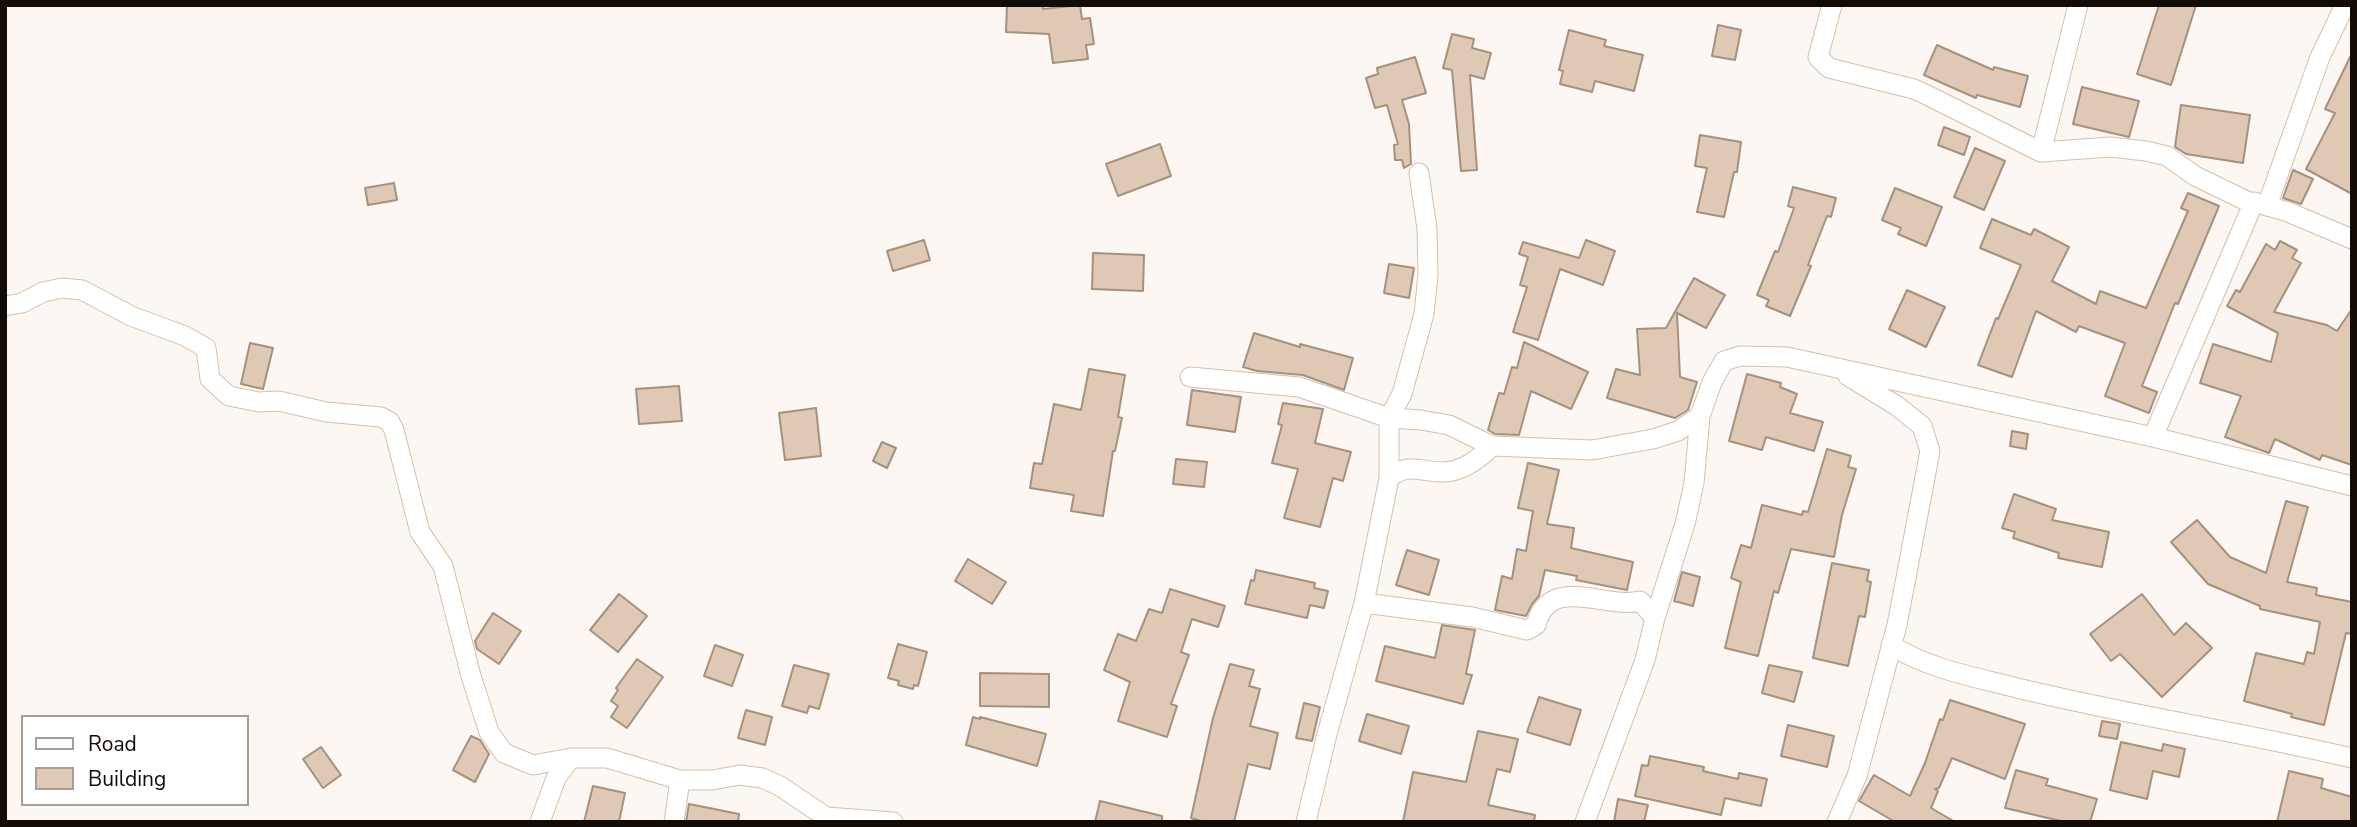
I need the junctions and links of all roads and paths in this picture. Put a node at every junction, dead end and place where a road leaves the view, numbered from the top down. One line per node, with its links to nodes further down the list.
1 (1832, 5): 4 (street)
2 (2078, 5): 4 (street)
3 (2345, 5): 6 (street)
4 (2041, 152): 6 (street)
5 (1419, 173): 12 (street)
6 (2260, 205): 7 (street); 13 (street)
7 (2352, 239)
8 (5, 306): 20 (street)
9 (1835, 368): 11 (street); 13 (street); 19 (street)
10 (1191, 377): 12 (street)
11 (1700, 416): 14 (street); 18 (street)
12 (1389, 418): 14 (street); 15 (street)
13 (2153, 437): 16 (street)
14 (1492, 446): 15 (street)
15 (1389, 478): 17 (street)
16 (2352, 486)
17 (1364, 603): 18 (street); 27 (street)
18 (1656, 618): 28 (street)
19 (1891, 645): 21 (street); 29 (street)
20 (570, 758): 22 (street); 24 (street)
21 (2352, 758)
22 (680, 780): 23 (street); 25 (street)
23 (817, 818): 26 (street)
24 (540, 822)
25 (674, 822)
26 (893, 822)
27 (1306, 822)
28 (1585, 822)
29 (1837, 822)

